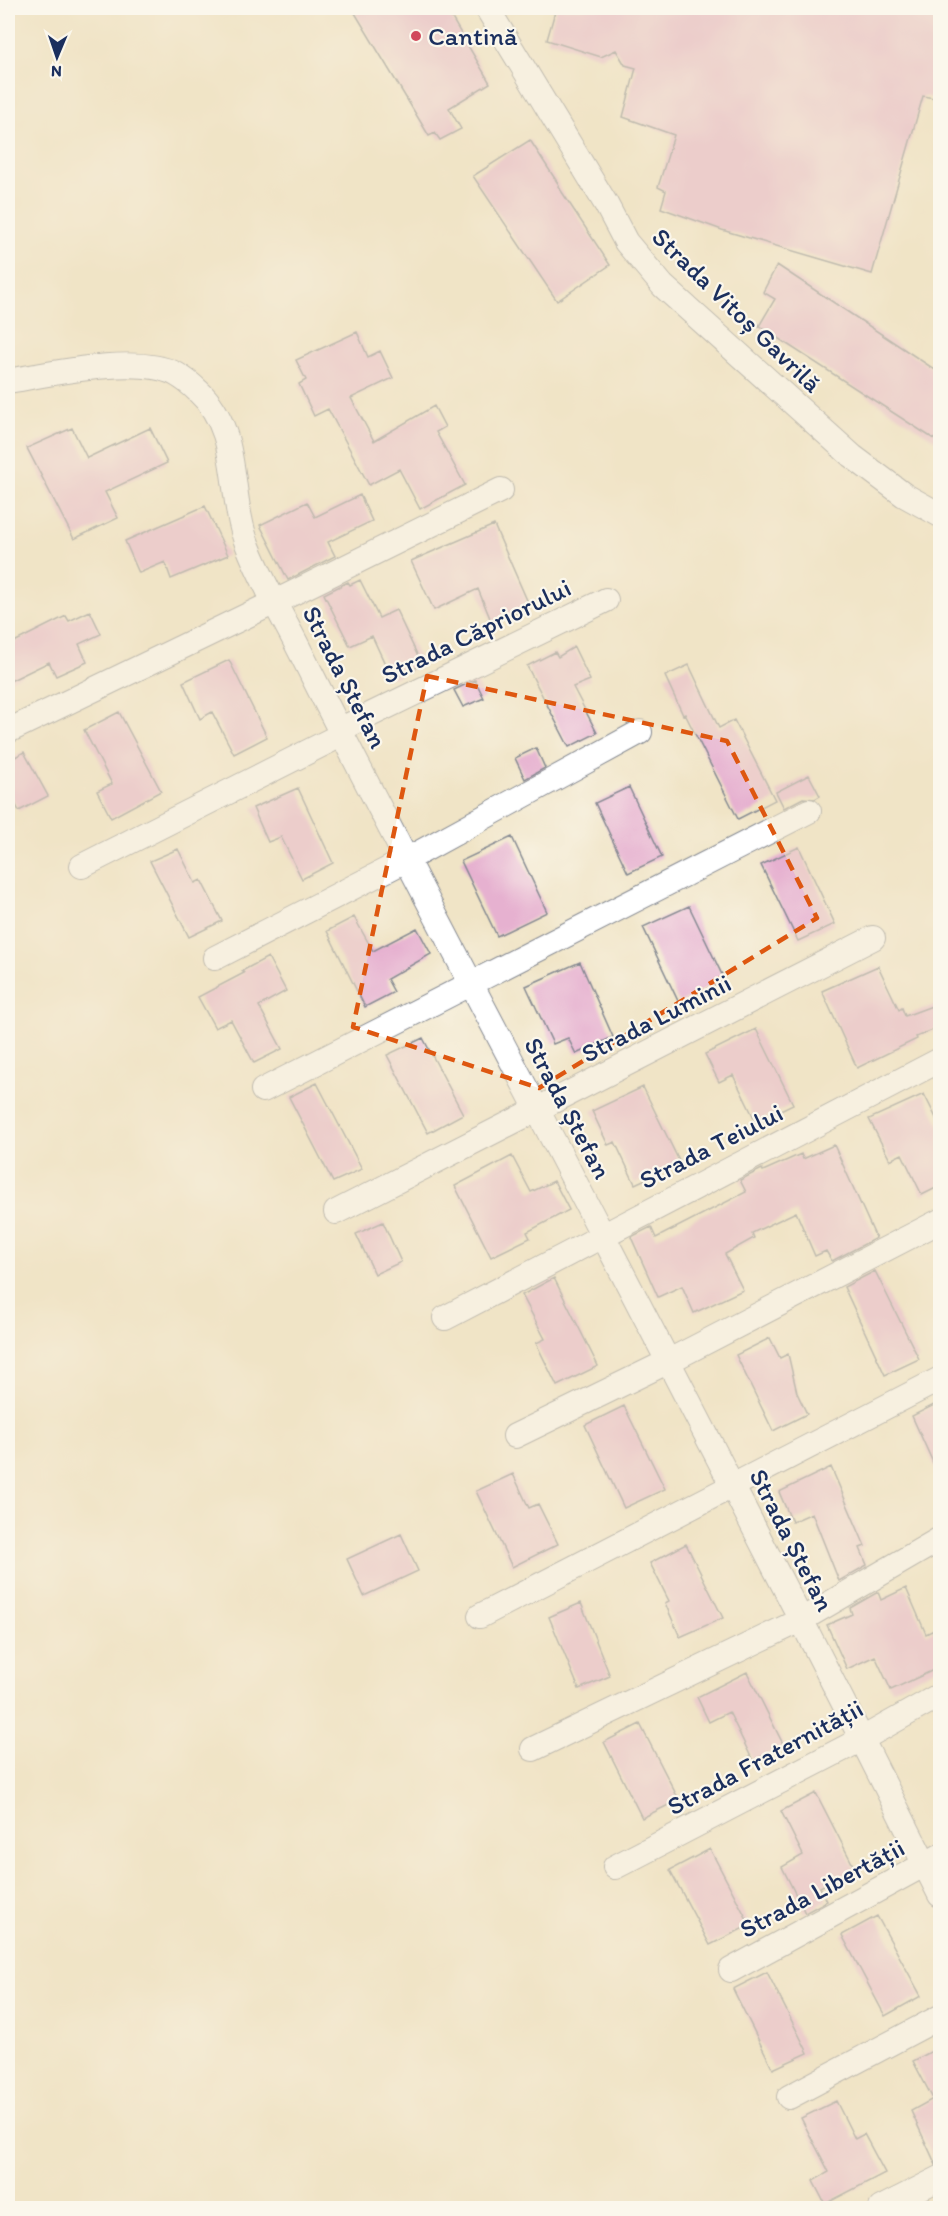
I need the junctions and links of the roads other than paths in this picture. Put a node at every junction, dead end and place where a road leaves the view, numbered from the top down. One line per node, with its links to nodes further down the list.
1 (487, 8): 4 (street, Strada Vitoș Gavrilă)
2 (8, 381): 6 (street, Strada Ștefan)
3 (501, 490): 6 (street)
4 (940, 514)
5 (606, 600): 8 (street, Strada Căpriorului)
6 (275, 602): 7 (street); 8 (street, Strada Ștefan)
7 (8, 731)
8 (340, 732): 11 (street, Strada Ștefan); 12 (street, Strada Căpriorului)
9 (640, 732): 11 (street)
10 (809, 811): 15 (street)
11 (406, 860): 14 (street); 15 (street, Strada Ștefan)
12 (82, 866)
13 (873, 938): 18 (street, Strada Luminii)
14 (214, 958)
15 (471, 984): 17 (street); 18 (street, Strada Ștefan)
16 (940, 1060): 21 (street, Strada Teiului)
17 (263, 1090)
18 (537, 1111): 19 (street, Strada Luminii); 21 (street, Strada Ștefan)
19 (336, 1212)
20 (940, 1221): 23 (street)
21 (602, 1235): 22 (street, Strada Teiului); 23 (street, Strada Ștefan)
22 (445, 1318)
23 (667, 1362): 25 (street); 26 (street, Strada Ștefan)
24 (940, 1379): 26 (street)
25 (515, 1436)
26 (733, 1487): 28 (street); 29 (street, Strada Ștefan)
27 (940, 1539): 29 (street)
28 (480, 1616)
29 (801, 1620): 31 (street, Strada Ștefan); 32 (street)
30 (940, 1695): 31 (street, Strada Fraternității)
31 (862, 1739): 33 (street, Strada Ștefan); 34 (street, Strada Fraternității)
32 (533, 1749)
33 (933, 1861): 35 (street, Strada Ștefan); 36 (street, Strada Libertății)
34 (615, 1867)
35 (940, 1895)
36 (731, 1970)
37 (940, 2017): 38 (street)
38 (789, 2097)
39 (940, 2178): 40 (street)
40 (881, 2208)

